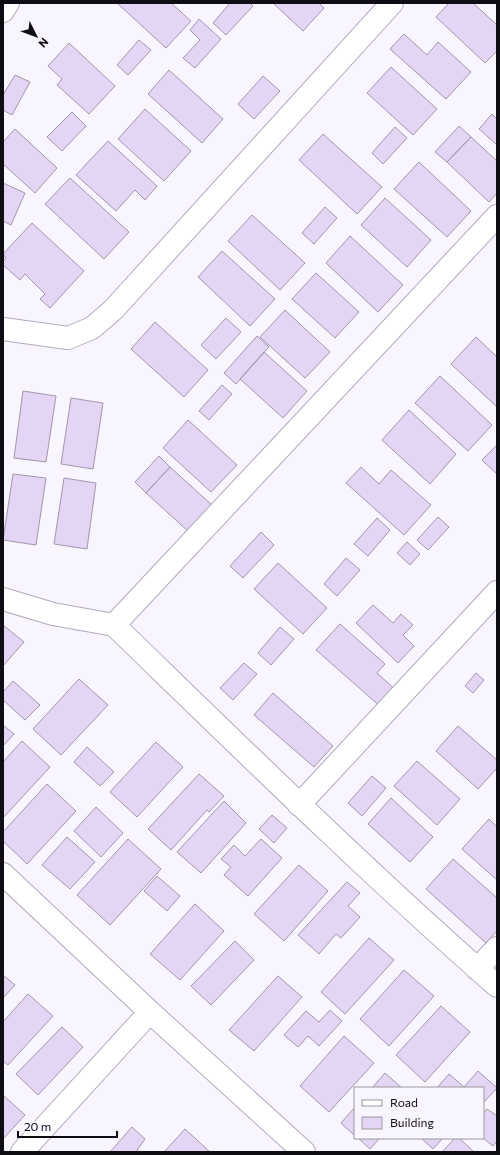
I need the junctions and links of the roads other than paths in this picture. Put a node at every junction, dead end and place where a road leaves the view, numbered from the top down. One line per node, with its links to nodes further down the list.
1 (8, 3): 3 (street)
2 (392, 3): 5 (street)
3 (3, 11)
4 (497, 216): 8 (street)
5 (3, 329)
6 (497, 592): 9 (street)
7 (3, 599): 8 (street)
8 (114, 625): 9 (street)
9 (299, 805): 12 (street)
10 (3, 874): 14 (street)
11 (497, 948): 12 (street)
12 (477, 969): 13 (street)
13 (497, 986)
14 (150, 1012): 15 (street); 16 (street)
15 (22, 1152)
16 (304, 1152)

